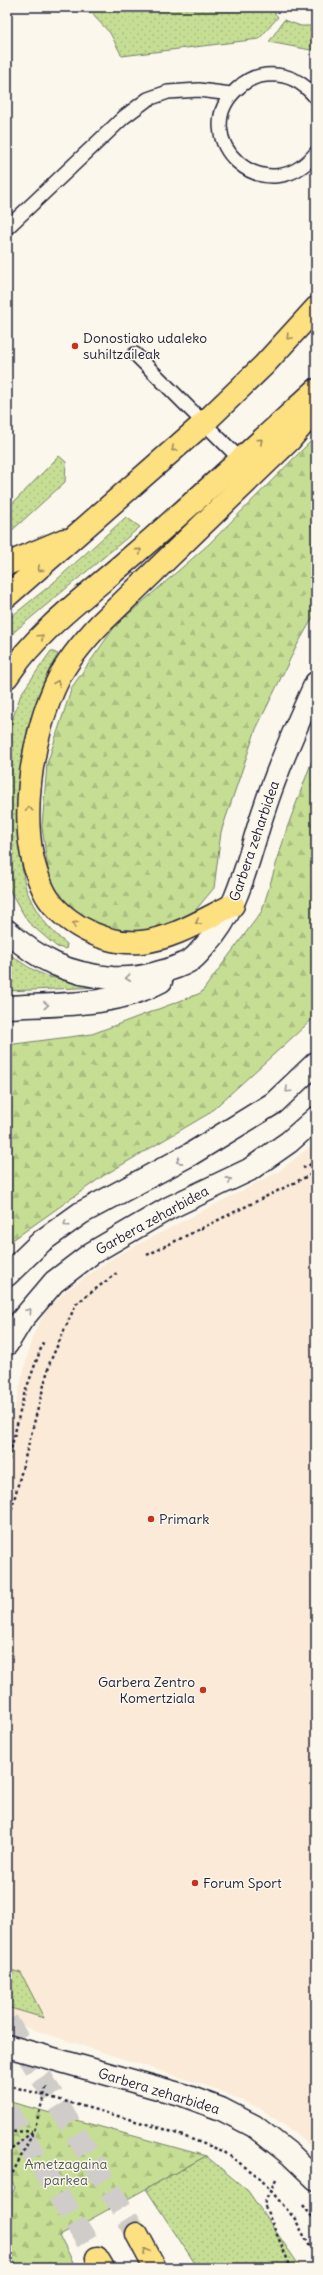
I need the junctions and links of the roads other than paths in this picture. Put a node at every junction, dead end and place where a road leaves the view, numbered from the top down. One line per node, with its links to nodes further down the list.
1 (231, 94): 2 (lane); 3 (lane); 4 (lane)
2 (316, 98)
3 (316, 153)
4 (7, 228)
5 (316, 308): 10 (main road, one-way to 10)
6 (135, 354): 10 (lane)
7 (316, 379): 11 (main road)
8 (316, 390): 11 (main road)
9 (316, 409): 18 (main road, one-way to 9)
10 (204, 423): 12 (lane); 13 (main road, one-way to 13)
11 (280, 423): 12 (main road, one-way to 11)
12 (240, 459): 16 (main road, one-way to 12)
13 (80, 533): 14 (main road); 15 (main road, one-way to 15)
14 (7, 564)
15 (7, 596)
16 (7, 677)
17 (316, 683): 18 (street, Garbera zeharbidea)
18 (233, 905): 20 (street, Garbera zeharbidea)
19 (7, 931): 20 (street, Garbera zeharbidea, one-way to 19)
20 (192, 960): 21 (street, one-way to 20)
21 (7, 1007)
22 (316, 1063): 26 (street, one-way to 26)
23 (316, 1118): 25 (street, Garbera zeharbidea)
24 (316, 1123): 25 (lane)
25 (289, 1142): 27 (street, Garbera zeharbidea, one-way to 25)
26 (7, 1275)
27 (7, 1344)
28 (7, 2046): 29 (street, Garbera zeharbidea)
29 (316, 2179)
30 (137, 2234): 31 (main road, one-way to 30)
31 (155, 2268)

